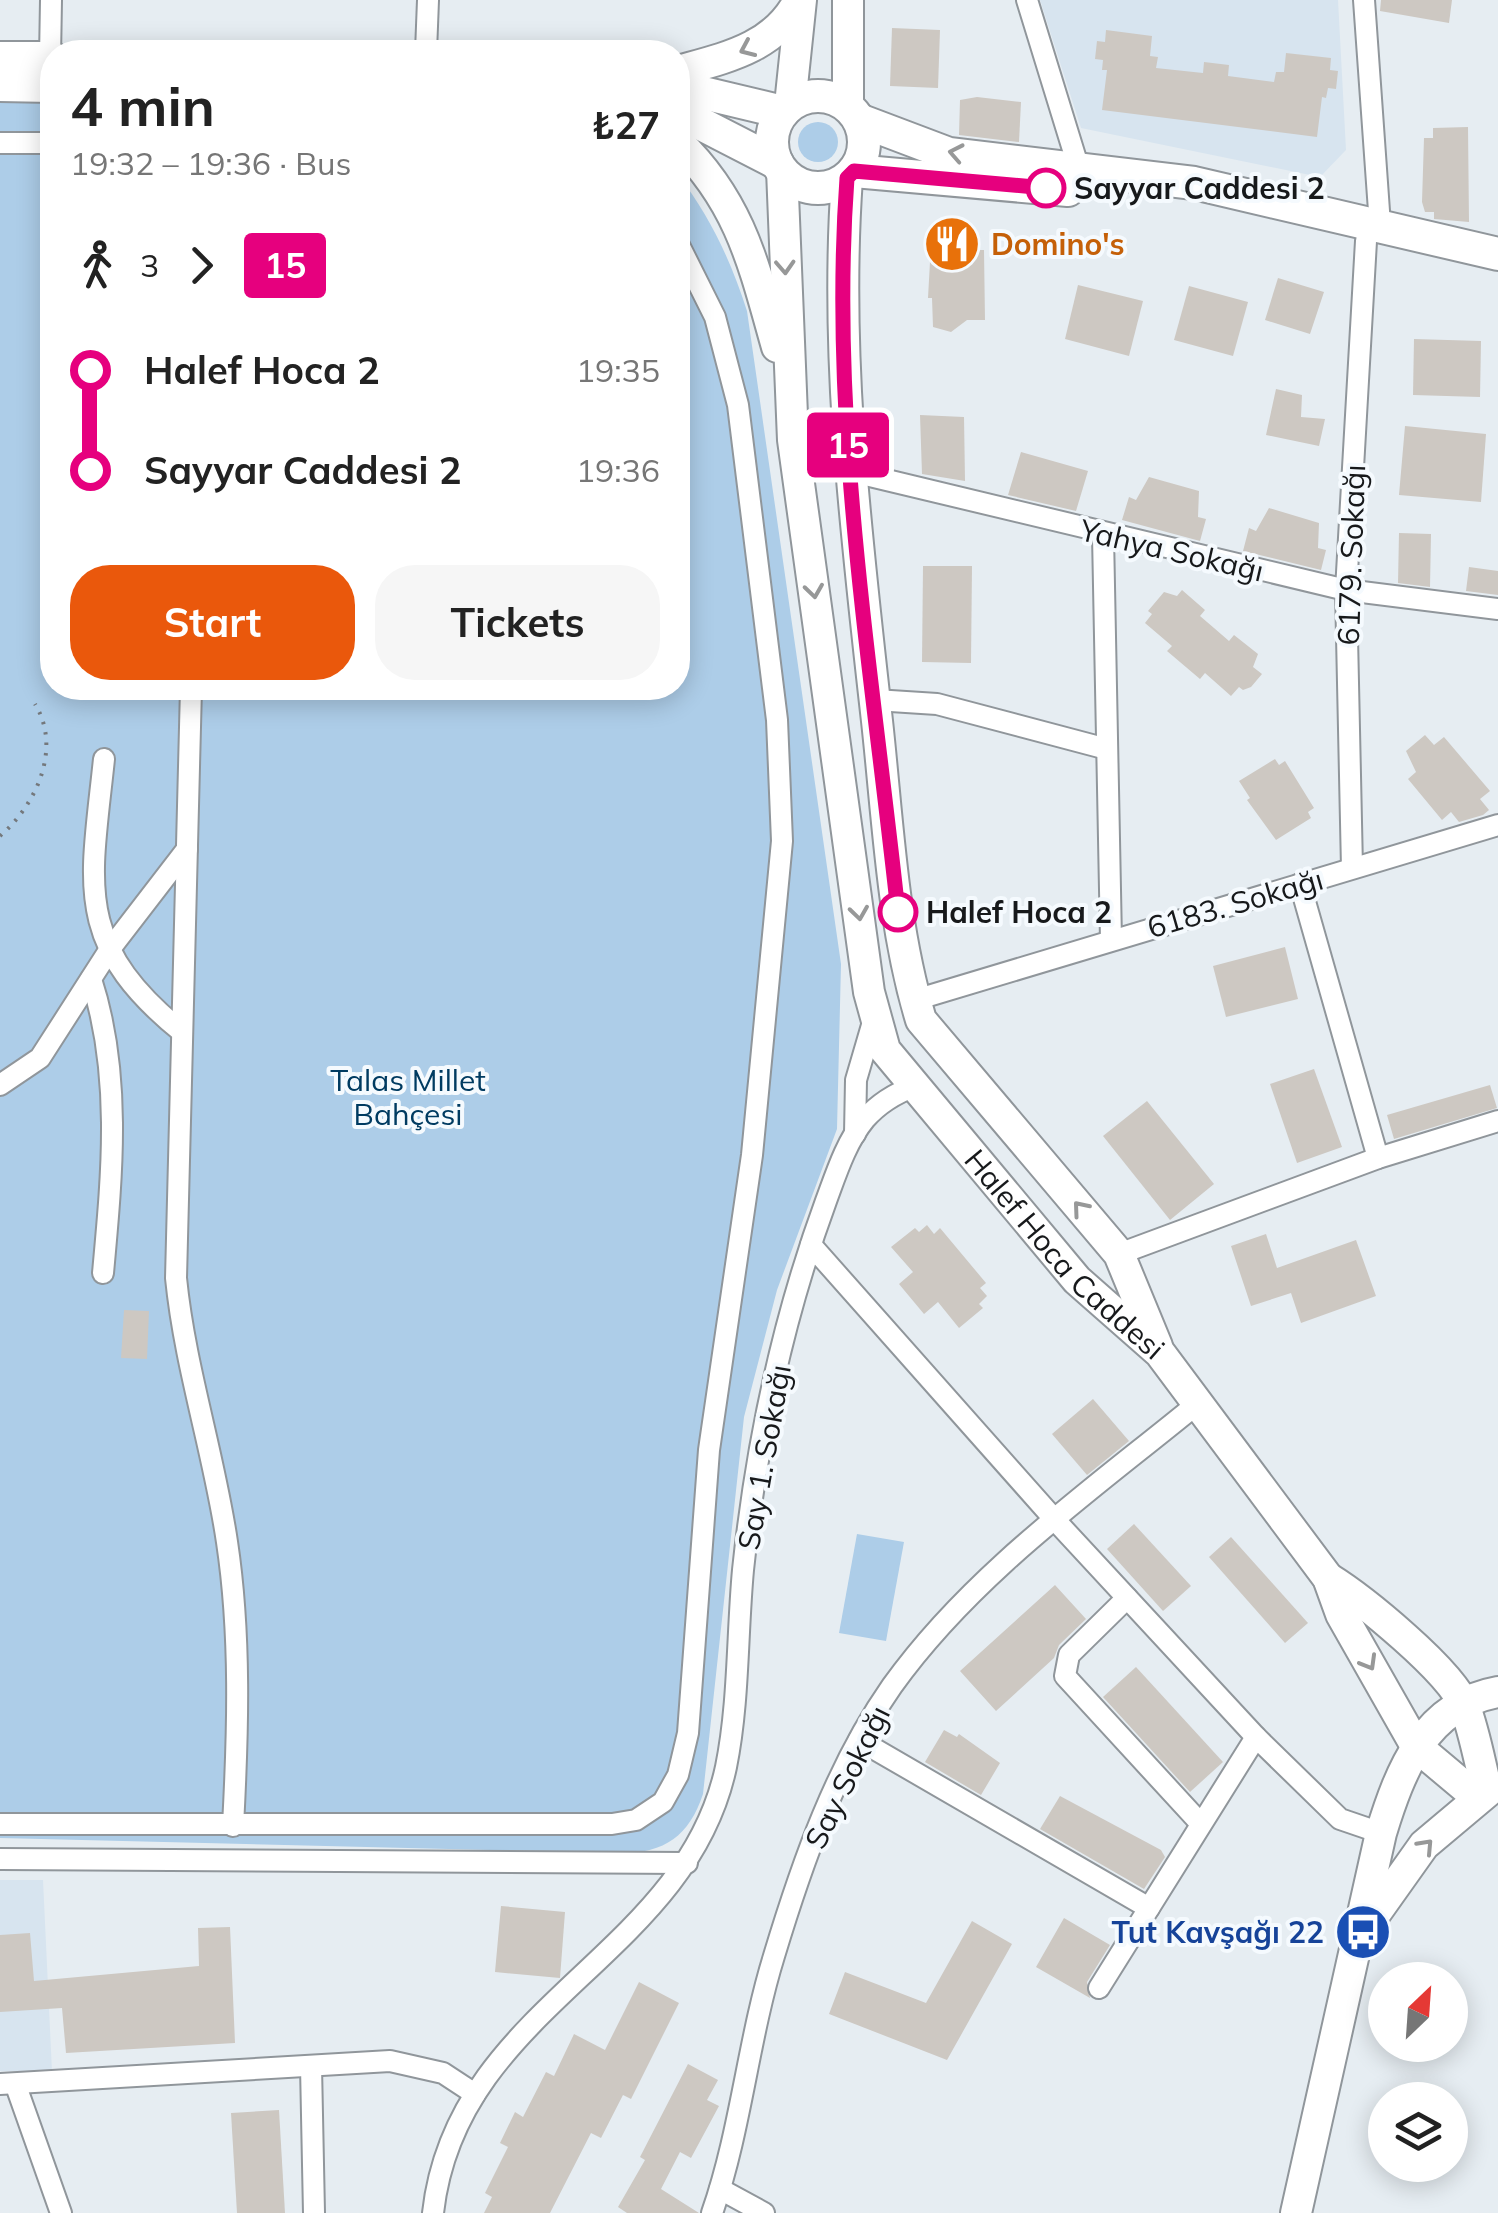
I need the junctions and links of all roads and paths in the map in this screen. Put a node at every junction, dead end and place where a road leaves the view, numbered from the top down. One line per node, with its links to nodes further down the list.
1 (51, 0): 7 (street)
2 (428, 0): 8 (street)
3 (800, 0): 11 (main road, one-way to 11); 15 (main road)
4 (848, 0): 16 (main road)
5 (1027, 0): 22 (street)
6 (1364, 0): 24 (street, 6179. Sokağı)
7 (52, 40)
8 (426, 40)
9 (0, 58): 10 (main road)
10 (40, 65)
11 (690, 68)
12 (40, 71): 13 (main road)
13 (0, 85)
14 (690, 89): 15 (main road)
15 (786, 109): 16 (main road); 21 (main road)
16 (854, 114): 22 (main road, one-way to 16); 23 (main road)
17 (690, 118): 21 (main road)
18 (0, 143): 19 (street)
19 (40, 143)
20 (690, 156): 28 (main road)
21 (780, 166): 23 (main road); 28 (main road, Halef Hoca Caddesi, one-way to 28)
22 (1079, 170): 24 (main road)
23 (850, 174): 24 (main road); 29 (main road, Halef Hoca Caddesi)
24 (1373, 233): 25 (main road); 27 (main road); 31 (street, 6179. Sokağı)
25 (1498, 254)
26 (690, 267): 70 (street)
27 (1498, 277)
28 (791, 392): 47 (main road, Halef Hoca Caddesi, one-way to 47)
29 (849, 472): 30 (street, Yahya Sokağı); 34 (main road, Halef Hoca Caddesi)
30 (1103, 534): 31 (street, Yahya Sokağı); 36 (street)
31 (1346, 590): 32 (street, Yahya Sokağı); 41 (street, 6179. Sokağı)
32 (1498, 609)
33 (191, 700): 40 (street)
34 (874, 700): 36 (street); 46 (main road, Halef Hoca Caddesi)
35 (36, 704): 39 (path)
36 (1107, 750): 43 (street)
37 (104, 758): 44 (street)
38 (1498, 825): 41 (street, 6183. Sokağı)
39 (0, 836)
40 (187, 849): 44 (street); 48 (street)
41 (1352, 868): 42 (street, 6183. Sokağı)
42 (1300, 884): 43 (street, 6183. Sokağı); 53 (street)
43 (1110, 940): 46 (street, 6183. Sokağı)
44 (110, 949): 45 (street); 48 (street)
45 (91, 979): 49 (street); 56 (street)
46 (915, 1000): 55 (main road, Halef Hoca Caddesi, one-way to 46)
47 (875, 1015): 50 (main road, Halef Hoca Caddesi); 52 (street)
48 (182, 1032): 70 (street)
49 (0, 1085)
50 (915, 1086): 52 (street, Say 1. Sokağı); 57 (main road, Halef Hoca Caddesi)
51 (1498, 1121): 53 (street)
52 (855, 1134): 54 (street, Say 1. Sokağı)
53 (1378, 1158): 55 (street)
54 (811, 1244): 59 (street); 73 (street, Say 1. Sokağı)
55 (1119, 1254): 57 (main road, Halef Hoca Caddesi)
56 (104, 1273)
57 (1160, 1353): 58 (main road)
58 (1198, 1404): 59 (street, Say Sokağı); 60 (main road)
59 (1055, 1520): 61 (street); 65 (street, Say Sokağı)
60 (1328, 1578): 63 (main road); 66 (main road, one-way to 66)
61 (1126, 1598): 64 (street); 69 (street)
62 (1498, 1692): 63 (main road)
63 (1464, 1703): 66 (main road); 67 (main road)
64 (1256, 1737): 69 (street); 71 (street)
65 (860, 1740): 74 (street); 80 (street, Say Sokağı)
66 (1416, 1746): 67 (main road); 71 (main road)
67 (1488, 1791): 75 (main road, one-way to 67)
68 (0, 1824): 70 (street)
69 (1201, 1824): 74 (street)
70 (233, 1826)
71 (1381, 1833): 75 (main road)
72 (0, 1860): 73 (street)
73 (687, 1863): 79 (street, Say 1. Sokağı)
74 (1149, 1908): 76 (street)
75 (1355, 1956): 81 (main road)
76 (1099, 1988)
77 (311, 2066): 78 (street); 79 (street); 83 (street)
78 (8, 2085): 82 (street)
79 (475, 2094): 84 (street, Say 1. Sokağı)
80 (720, 2189): 85 (street, Say Sokağı); 86 (street)
81 (1300, 2212)
82 (60, 2213)
83 (314, 2213)
84 (433, 2213)
85 (712, 2213)
86 (764, 2213)

